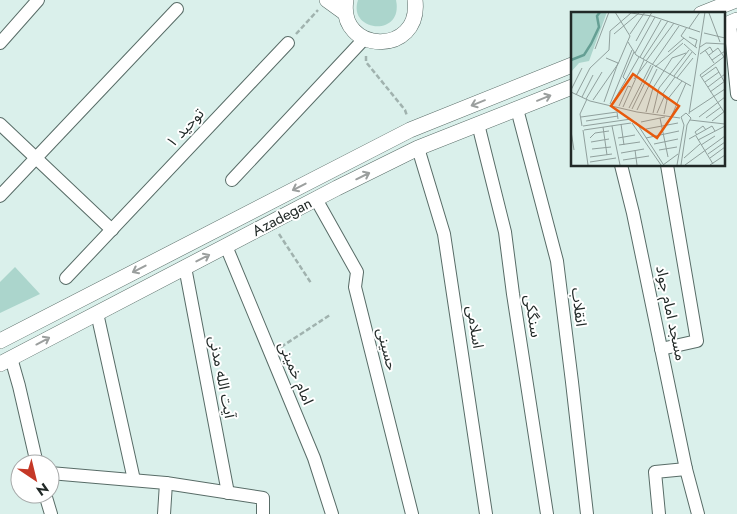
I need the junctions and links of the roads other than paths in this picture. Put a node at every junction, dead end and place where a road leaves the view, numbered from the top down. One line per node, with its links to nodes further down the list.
1 (38, 0): 11 (street)
2 (415, 0): 9 (street)
3 (736, 0): 7 (street)
4 (324, 4): 5 (street)
5 (346, 7): 9 (street)
6 (177, 9): 19 (street)
7 (706, 12)
8 (730, 23): 14 (street)
9 (364, 39): 23 (street)
10 (288, 43): 27 (street, توحید ۱)
11 (0, 44)
12 (571, 65): 22 (street, Azadegan, one-way to 22)
13 (571, 86): 15 (street, Azadegan, one-way to 13)
14 (737, 94)
15 (517, 109): 17 (street, Azadegan); 47 (street, انقلاب)
16 (0, 124): 19 (street)
17 (478, 124): 18 (street, Azadegan); 46 (street, سنگکی)
18 (418, 148): 24 (street, Azadegan, one-way to 18); 45 (street, اسلامی)
19 (36, 158): 25 (street); 27 (street)
20 (621, 166): 33 (street, مسجد امام جواد)
21 (667, 166): 33 (street)
22 (329, 172): 24 (street); 32 (street, Azadegan, one-way to 32)
23 (232, 180)
24 (337, 188): 26 (street, Azadegan)
25 (0, 196)
26 (316, 199): 28 (street, Azadegan); 44 (street, حسینی)
27 (112, 230): 30 (street, توحید ۱)
28 (226, 246): 29 (street, Azadegan, one-way to 28); 43 (street, امام خمینی)
29 (185, 268): 31 (street, Azadegan); 40 (street, آیت الله مدنی)
30 (66, 278)
31 (98, 313): 34 (street, Azadegan, one-way to 31); 38 (street)
32 (0, 341)
33 (661, 349): 36 (street, مسجد امام جواد)
34 (6, 361): 35 (street)
35 (35, 454)
36 (686, 469): 48 (street); 49 (street, مسجد امام جواد)
37 (60, 474): 38 (street)
38 (134, 480): 39 (street)
39 (166, 483): 40 (street); 41 (street)
40 (228, 492): 42 (street)
41 (164, 514)
42 (263, 514)
43 (332, 514)
44 (412, 514)
45 (486, 514)
46 (547, 514)
47 (587, 514)
48 (658, 514)
49 (698, 514)

